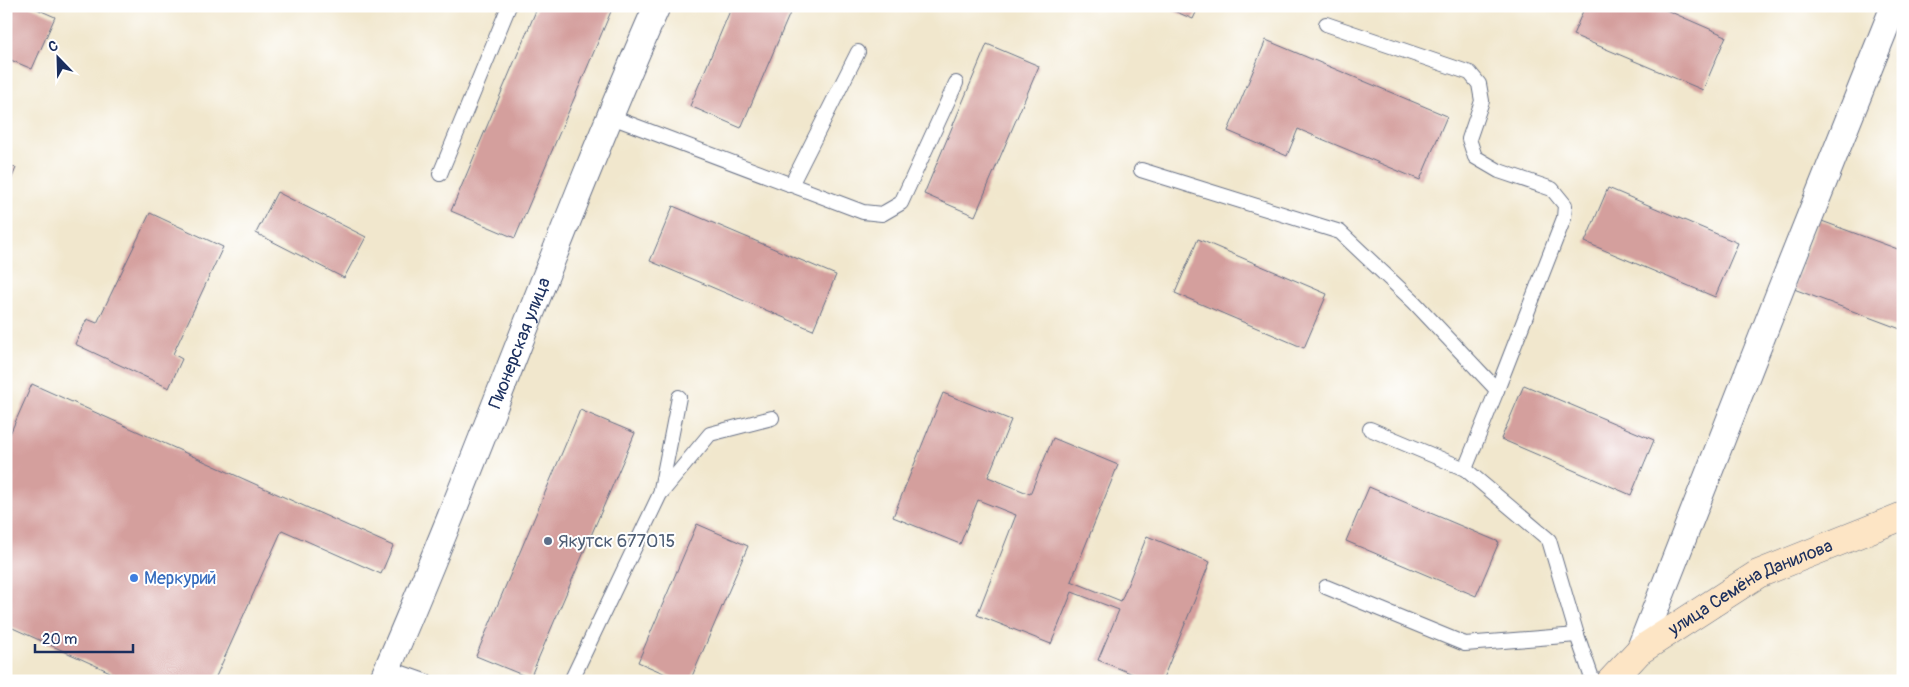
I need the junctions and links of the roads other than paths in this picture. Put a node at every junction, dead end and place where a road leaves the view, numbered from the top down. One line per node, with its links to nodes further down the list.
1 (509, 6): 9 (lane)
2 (657, 6): 7 (street, Пионерская улица)
3 (1894, 6): 20 (street)
4 (1326, 24): 11 (lane)
5 (858, 52): 10 (lane)
6 (956, 83): 10 (lane)
7 (609, 116): 10 (lane); 21 (street, Пионерская улица)
8 (1141, 170): 11 (lane)
9 (440, 174)
10 (791, 185)
11 (1497, 390): 15 (lane)
12 (679, 397): 16 (lane)
13 (772, 418): 16 (lane)
14 (1370, 429): 15 (lane)
15 (1466, 469): 19 (lane)
16 (660, 494): 23 (lane)
17 (1903, 516): 20 (street, улица Семёна Данилова)
18 (1326, 587): 19 (lane)
19 (1577, 635): 24 (lane)
20 (1639, 651): 25 (street, улица Семёна Данилова)
21 (385, 674): 22 (lane)
22 (425, 681)
23 (571, 681)
24 (1593, 681)
25 (1611, 681)

